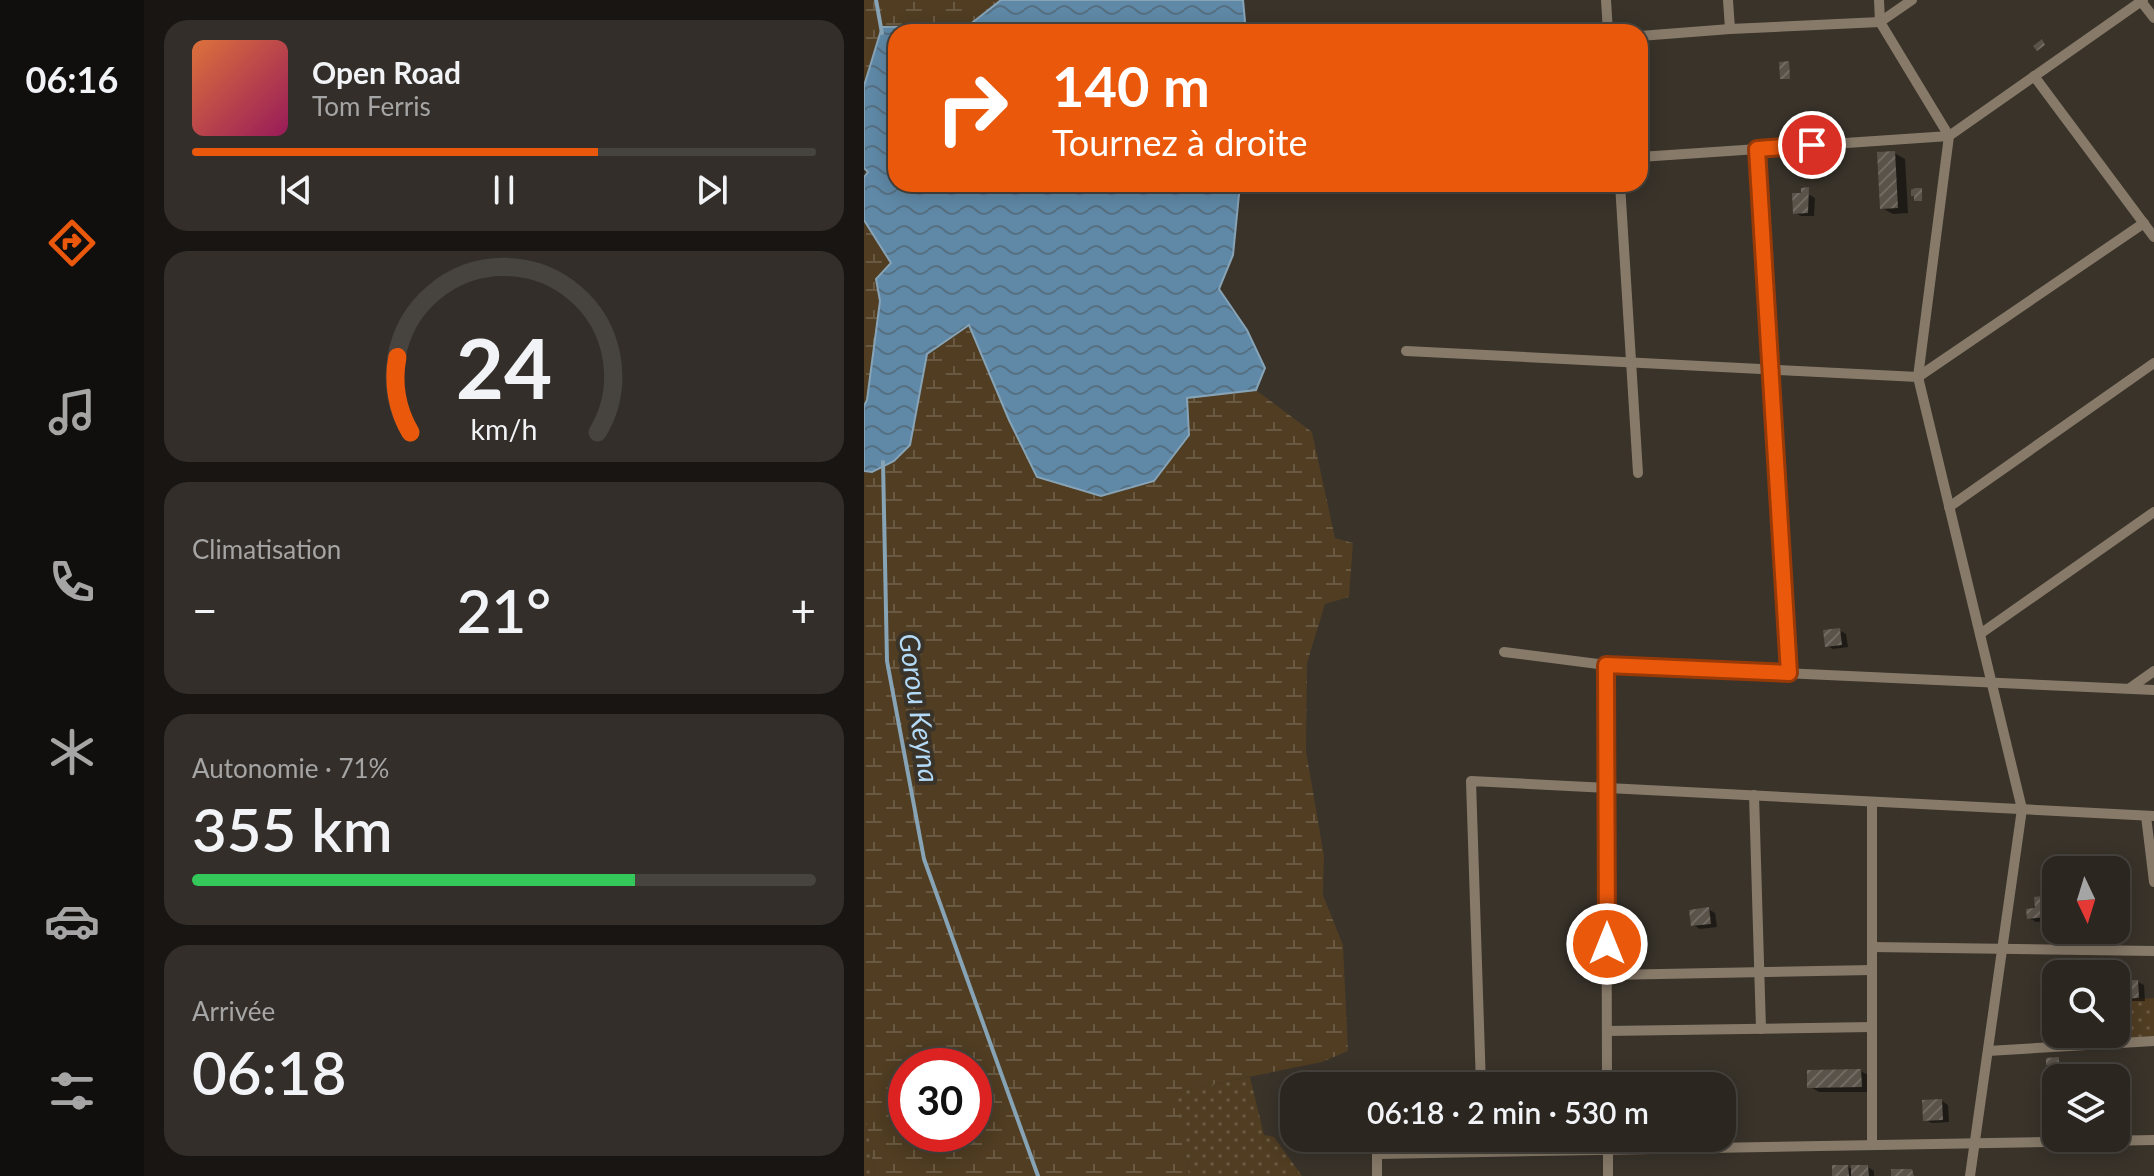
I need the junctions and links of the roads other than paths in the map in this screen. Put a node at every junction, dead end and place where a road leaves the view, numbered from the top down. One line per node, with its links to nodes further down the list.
1 (1606, 0): 8 (street)
2 (1728, 0): 9 (street)
3 (1879, 0): 7 (street)
4 (1912, 0): 7 (street)
5 (2142, 0): 6 (street); 11 (street)
6 (2154, 18)
7 (1880, 22): 9 (street); 12 (street)
8 (1608, 24)
9 (1730, 29): 10 (street)
10 (1648, 35)
11 (2034, 76): 12 (street); 16 (street)
12 (1949, 136): 13 (street); 22 (street)
13 (1757, 149): 14 (street); 21 (street)
14 (1648, 156)
15 (1621, 192): 19 (street)
16 (2144, 223): 17 (street); 22 (street)
17 (2154, 237)
18 (1406, 351): 19 (street)
19 (1633, 363): 21 (street); 23 (street)
20 (2154, 363): 24 (street)
21 (1770, 370): 22 (street); 30 (street)
22 (1918, 377): 24 (street)
23 (1638, 473)
24 (1949, 507): 26 (street)
25 (2154, 512): 26 (street)
26 (1980, 634): 31 (street)
27 (1504, 652): 28 (street)
28 (1606, 665): 30 (street); 34 (street)
29 (2154, 671): 32 (street)
30 (1789, 673): 31 (street)
31 (1992, 682): 32 (street); 37 (street)
32 (2130, 688): 33 (street)
33 (2154, 690)
34 (1606, 788): 35 (street); 45 (street); 51 (street)
35 (1754, 795): 36 (street); 44 (street)
36 (1872, 802): 37 (street); 40 (street)
37 (2022, 809): 38 (street); 41 (street)
38 (2150, 816): 39 (street)
39 (2154, 882)
40 (1872, 947): 41 (street); 43 (street)
41 (2002, 949): 42 (street); 50 (street)
42 (2154, 951)
43 (1872, 970): 44 (street); 46 (street)
44 (1759, 972): 45 (street); 47 (street)
45 (1607, 975): 48 (street)
46 (1872, 1027): 47 (street); 56 (street)
47 (1761, 1029): 48 (street)
48 (1607, 1031): 52 (street)
49 (2154, 1041): 50 (street)
50 (1988, 1051): 55 (street)
51 (1481, 1072)
52 (1607, 1072)
53 (2154, 1140): 55 (street)
54 (1736, 1143): 56 (street)
55 (1974, 1143): 56 (street); 61 (street)
56 (1872, 1144)
57 (1448, 1152): 59 (street)
58 (1608, 1152): 60 (street)
59 (1377, 1176)
60 (1608, 1176)
61 (1970, 1176)

